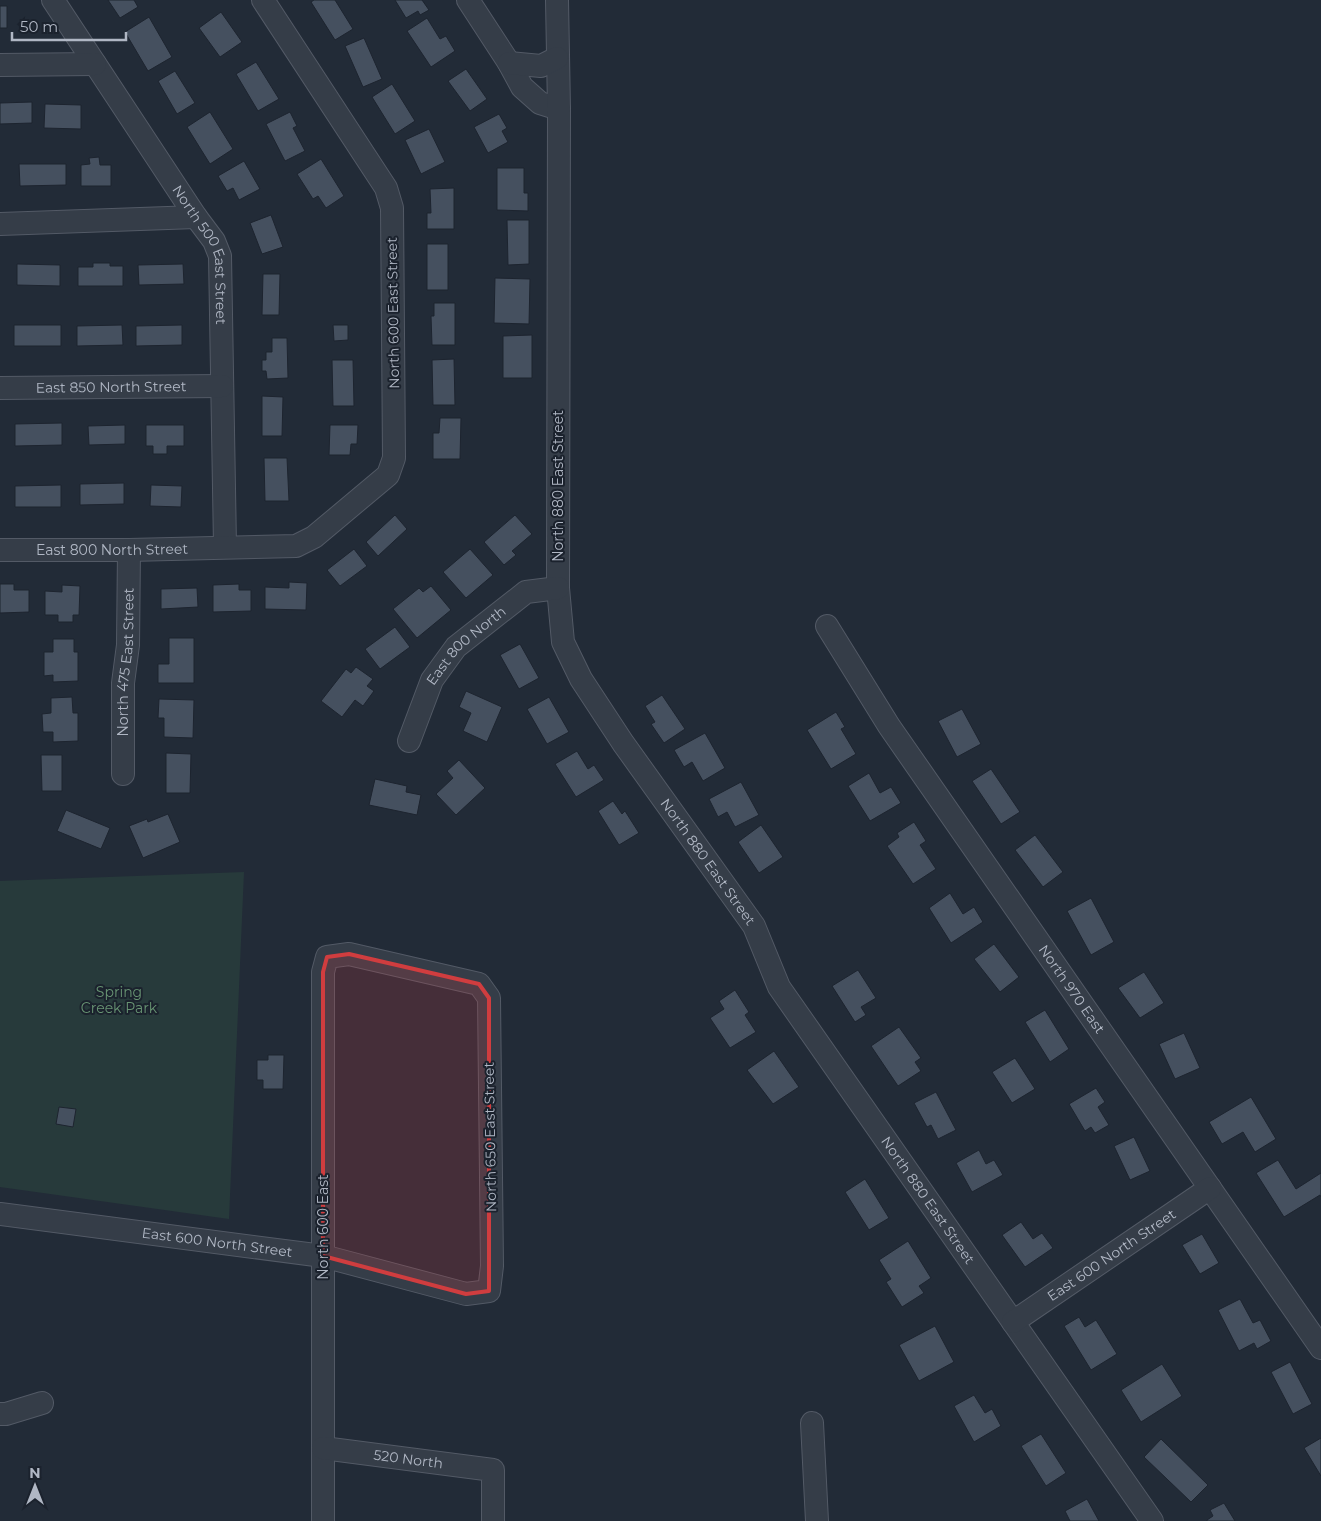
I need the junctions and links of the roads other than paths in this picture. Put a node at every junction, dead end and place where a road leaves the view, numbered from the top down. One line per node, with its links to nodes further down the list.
1 (53, 0): 7 (street, North 500 East Street)
2 (263, 0): 14 (street, North 600 East Street)
3 (468, 0): 6 (street)
4 (557, 0): 5 (street, North 880 East Street)
5 (557, 58): 6 (street); 9 (street, North 880 East Street)
6 (509, 63): 9 (street)
7 (95, 64): 8 (street); 10 (street, North 500 East Street)
8 (0, 65)
9 (559, 109): 17 (street, North 880 East Street)
10 (196, 217): 11 (street); 12 (street, North 500 East Street)
11 (0, 224)
12 (222, 386): 13 (street, East 850 North Street); 14 (street, North 500 East Street)
13 (0, 388)
14 (225, 546): 16 (street, East 800 North Street)
15 (0, 550): 16 (street, East 800 North Street)
16 (129, 550): 20 (street, North 475 East Street)
17 (558, 588): 19 (street, East 800 North); 26 (street, North 880 East Street)
18 (827, 626): 22 (street, North 970 East)
19 (409, 741)
20 (124, 774)
21 (479, 984): 24 (street, North 600 East); 25 (street, North 650 East Street)
22 (1210, 1188): 26 (street, East 600 North Street); 27 (street, North 970 East)
23 (0, 1214): 24 (street, East 600 North Street)
24 (323, 1256): 25 (street, East 600 North Street); 31 (street, North 600 East)
25 (490, 1291)
26 (1013, 1322): 35 (street, North 880 East Street)
27 (1321, 1348)
28 (42, 1403): 29 (street)
29 (0, 1414)
30 (812, 1423): 34 (street)
31 (323, 1448): 32 (street, North 600 East); 33 (street, 520 North)
32 (323, 1521)
33 (493, 1521)
34 (818, 1521)
35 (1152, 1521)

